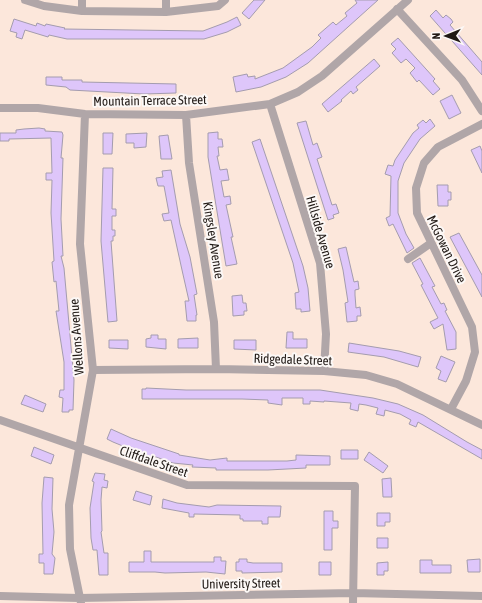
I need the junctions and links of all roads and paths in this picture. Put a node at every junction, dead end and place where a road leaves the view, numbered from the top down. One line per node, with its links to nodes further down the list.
1 (25, 0): 7 (street)
2 (82, 0): 7 (street)
3 (166, 0): 8 (street)
4 (225, 0): 8 (street)
5 (408, 0): 6 (street, Mountain Terrace Street)
6 (397, 9): 9 (street, Mountain Terrace Street); 11 (street)
7 (82, 10): 8 (street)
8 (166, 12)
9 (270, 104): 13 (street, Mountain Terrace Street); 19 (street, Hillside Avenue)
10 (0, 108): 12 (street, Mountain Terrace Street)
11 (482, 111)
12 (85, 114): 13 (street, Mountain Terrace Street); 18 (street, Wellons Avenue)
13 (186, 114): 17 (street, Kingsley Avenue)
14 (482, 124): 15 (street, McGowan Drive)
15 (431, 243): 16 (street); 20 (street, McGowan Drive)
16 (408, 259)
17 (216, 369): 18 (street, Ridgedale Street); 19 (street, Ridgedale Street)
18 (92, 370): 23 (street, Wellons Avenue)
19 (324, 371): 20 (street, Ridgedale Street)
20 (451, 409): 22 (street, Ridgedale Street)
21 (0, 420): 23 (street, Cliffdale Street)
22 (482, 425)
23 (80, 448): 24 (street, Cliffdale Street); 28 (street, Wellons Avenue)
24 (353, 593): 26 (street, University Street); 27 (street, University Street); 29 (street)
25 (0, 596): 28 (street, University Street)
26 (482, 597): 30 (street)
27 (227, 599): 28 (street, University Street)
28 (80, 600)
29 (353, 603)
30 (482, 603)

